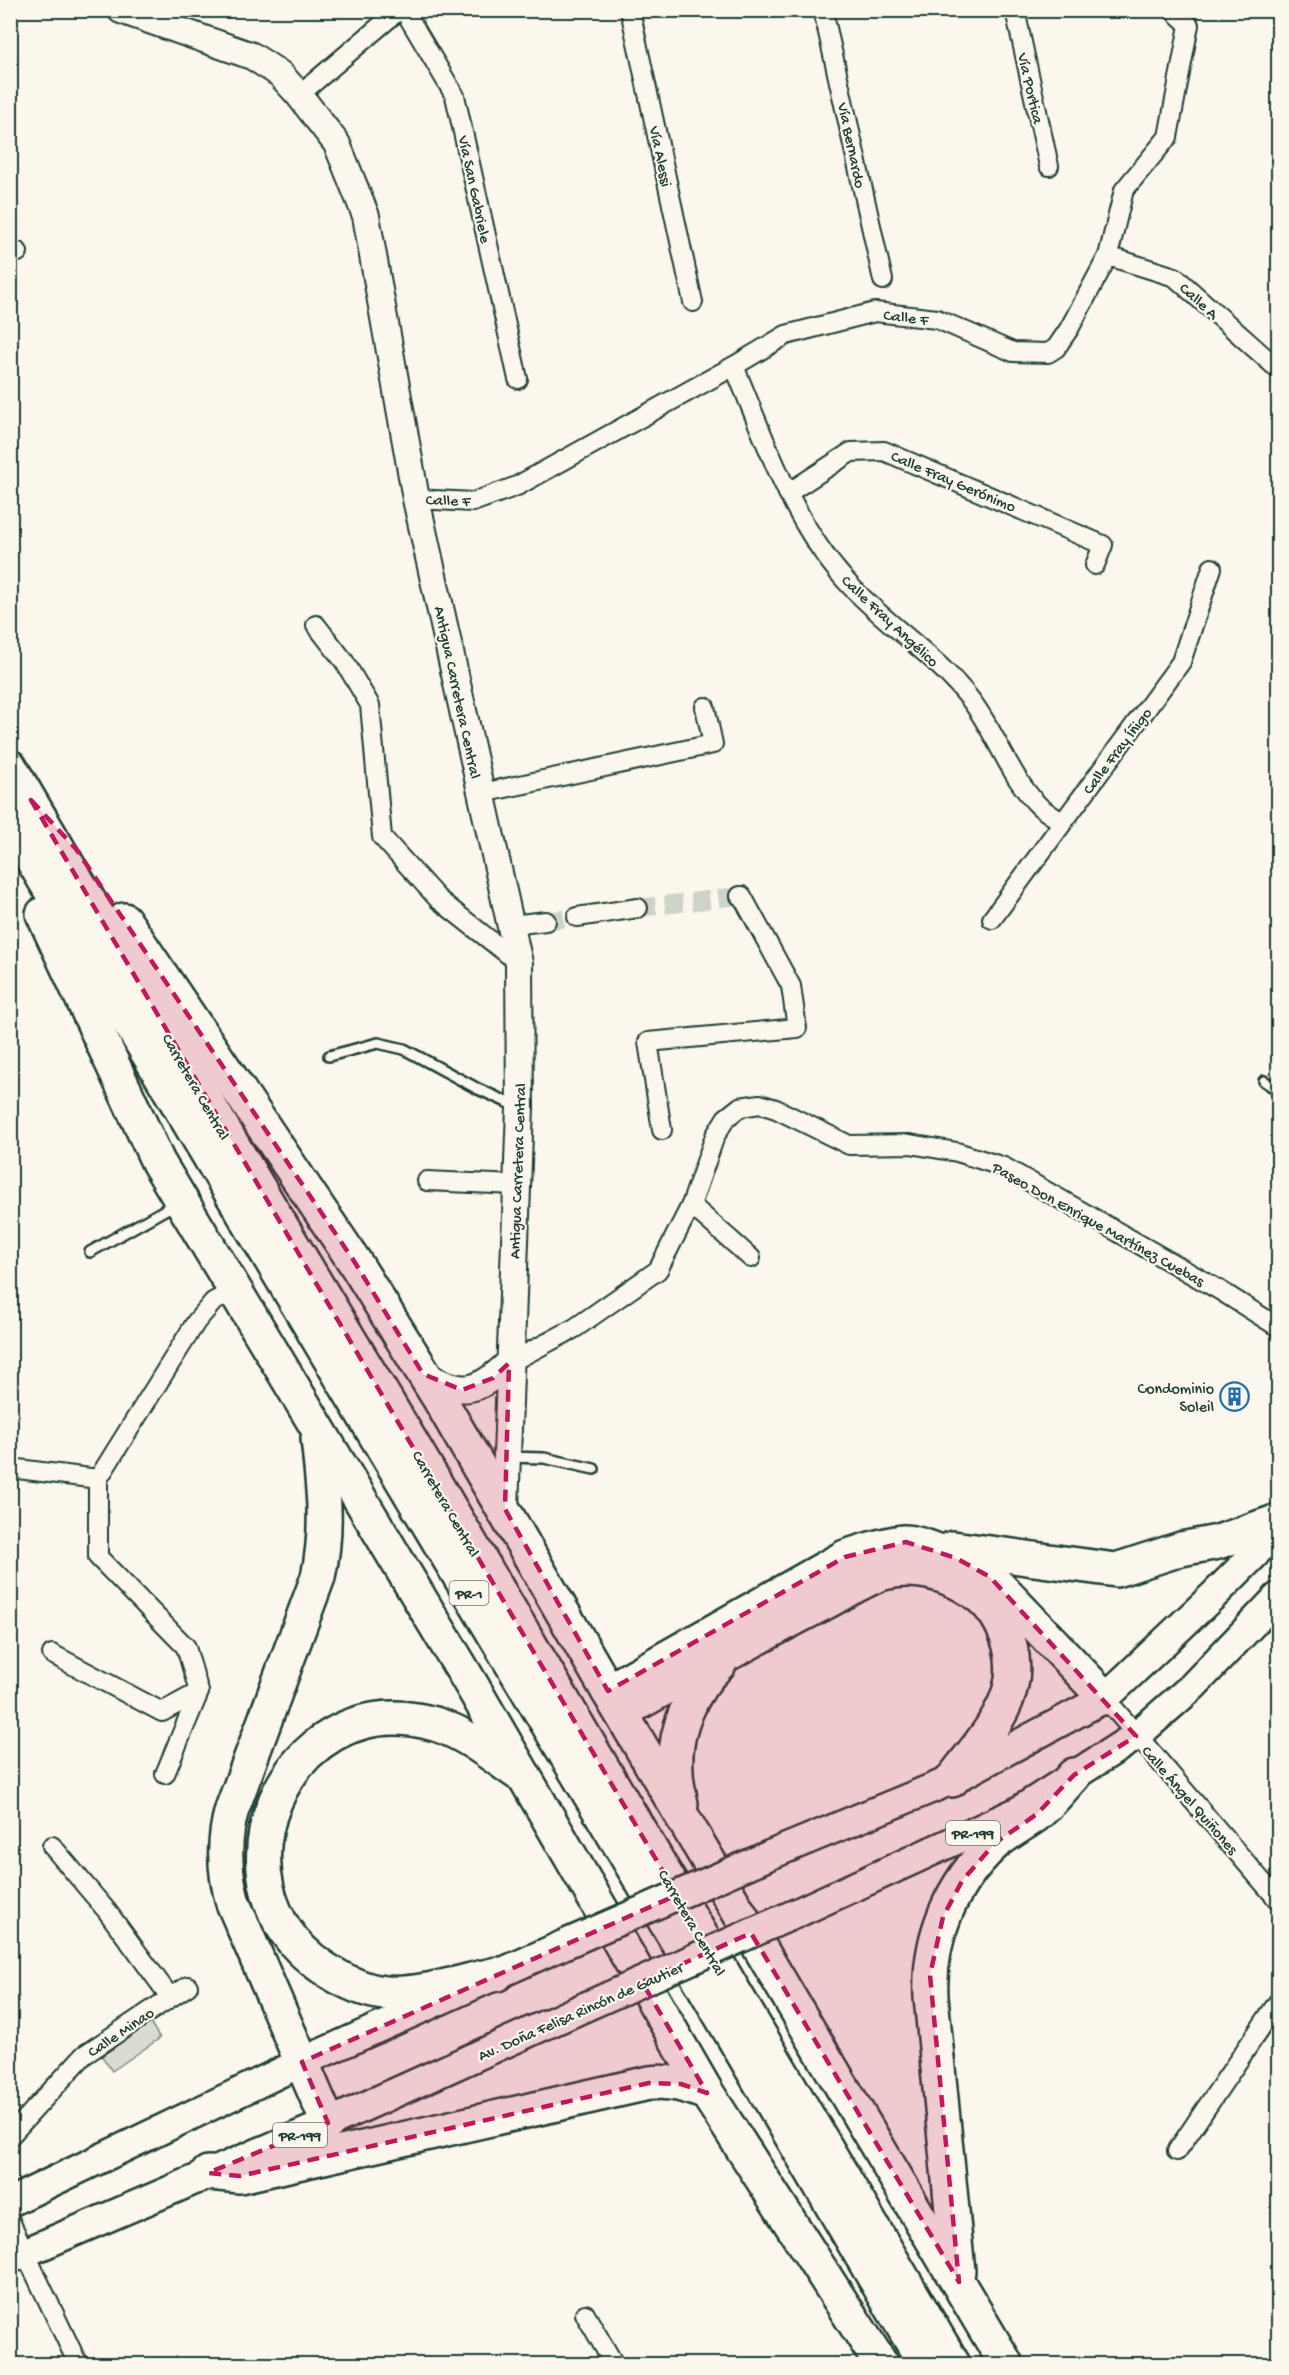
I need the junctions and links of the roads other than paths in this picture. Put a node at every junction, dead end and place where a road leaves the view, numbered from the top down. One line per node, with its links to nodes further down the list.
1 (121, 10): 7 (street, Antigua Carretera Central)
2 (402, 10): 7 (street); 14 (street, Vía San Gabriele)
3 (630, 10): 11 (street, Vía Alessi)
4 (823, 10): 10 (street, Vía Bernardo)
5 (1015, 10): 8 (street, Vía Portica)
6 (1173, 10): 9 (street, Calle F)
7 (299, 95): 16 (street, Antigua Carretera Central)
8 (1049, 166)
9 (1108, 256): 12 (street, Calle F); 13 (street, Calle A)
10 (883, 280)
11 (693, 302)
12 (734, 366): 15 (street, Calle Fray Angélico); 16 (street, Calle F)
13 (1278, 369)
14 (518, 379)
15 (788, 493): 17 (street, Calle Fray Gerónimo); 24 (street, Calle Fray Angélico)
16 (417, 498): 22 (street, Antigua Carretera Central)
17 (1095, 565)
18 (1212, 568): 24 (street, Calle Fray Íñigo)
19 (316, 625): 31 (street)
20 (705, 708): 22 (street)
21 (10, 767): 23 (highway, Carretera Central / PR-1)
22 (482, 793): 30 (street, Antigua Carretera Central)
23 (19, 817): 39 (highway); 46 (highway); 87 (highway, Carretera Central / PR-1); 88 (highway, Carretera Central / PR-1)
24 (1062, 822): 28 (street, Calle Fray Íñigo)
25 (740, 896): 36 (street)
26 (638, 908): 27 (street)
27 (577, 916)
28 (992, 919)
29 (546, 921): 30 (street)
30 (511, 925): 31 (street, Antigua Carretera Central)
31 (519, 963): 35 (street, Antigua Carretera Central)
32 (329, 1056): 35 (lane)
33 (1264, 1081): 34 (lane)
34 (1278, 1090)
35 (520, 1108): 38 (street, Antigua Carretera Central)
36 (662, 1130)
37 (427, 1181): 38 (street)
38 (516, 1185): 45 (street, Antigua Carretera Central)
39 (182, 1201): 41 (lane); 43 (highway)
40 (691, 1205): 42 (street); 44 (street, Paseo Don Enrique Martínez Cuebas); 45 (street, Paseo Don Enrique Martínez Cuebas)
41 (90, 1252)
42 (751, 1258)
43 (235, 1290): 47 (highway); 51 (street)
44 (1278, 1327)
45 (509, 1363): 46 (street); 48 (street, Antigua Carretera Central)
46 (423, 1374): 52 (highway)
47 (316, 1424): 64 (highway); 73 (highway)
48 (506, 1457): 50 (lane); 52 (street, Antigua Carretera Central)
49 (10, 1468): 51 (street)
50 (594, 1469)
51 (98, 1479): 58 (street)
52 (505, 1509): 60 (highway)
53 (1278, 1523): 54 (highway); 59 (main road)
54 (906, 1542): 59 (highway); 60 (highway)
55 (1278, 1597): 61 (main road, PR-199)
56 (733, 1650): 60 (highway); 65 (highway); 66 (highway)
57 (52, 1654): 58 (street)
58 (199, 1692): 62 (street)
59 (1105, 1698): 61 (street, Calle Ángel Quiñones); 65 (main road)
60 (615, 1701): 66 (highway)
61 (1136, 1736): 63 (main road, Av. Doña Felisa Rincón de Gautier / PR-199); 68 (street, Calle Ángel Quiñones)
62 (165, 1774)
63 (1074, 1775): 75 (main road, Av. Doña Felisa Rincón de Gautier / PR-199, bridge); 82 (highway)
64 (526, 1778): 69 (highway); 74 (highway)
65 (952, 1780): 69 (main road, bridge)
66 (683, 1814): 82 (highway)
67 (52, 1846): 71 (street)
68 (1278, 1900)
69 (497, 1974): 73 (main road)
70 (188, 1986): 71 (street, Calle Minao)
71 (170, 1997): 76 (street, Calle Minao)
72 (1278, 2002): 77 (street)
73 (302, 2062): 75 (highway); 79 (main road)
74 (707, 2093): 78 (highway); 86 (highway)
75 (328, 2123): 78 (main road, Av. Doña Felisa Rincón de Gautier / PR-199)
76 (10, 2136)
77 (1178, 2151)
78 (208, 2173): 81 (main road, Av. Doña Felisa Rincón de Gautier / PR-199)
79 (10, 2202)
80 (10, 2221): 81 (street)
81 (18, 2256): 84 (street)
82 (959, 2282): 89 (highway)
83 (585, 2314): 85 (street)
84 (78, 2364)
85 (614, 2364)
86 (881, 2364)
87 (925, 2364)
88 (953, 2364)
89 (1006, 2364)

